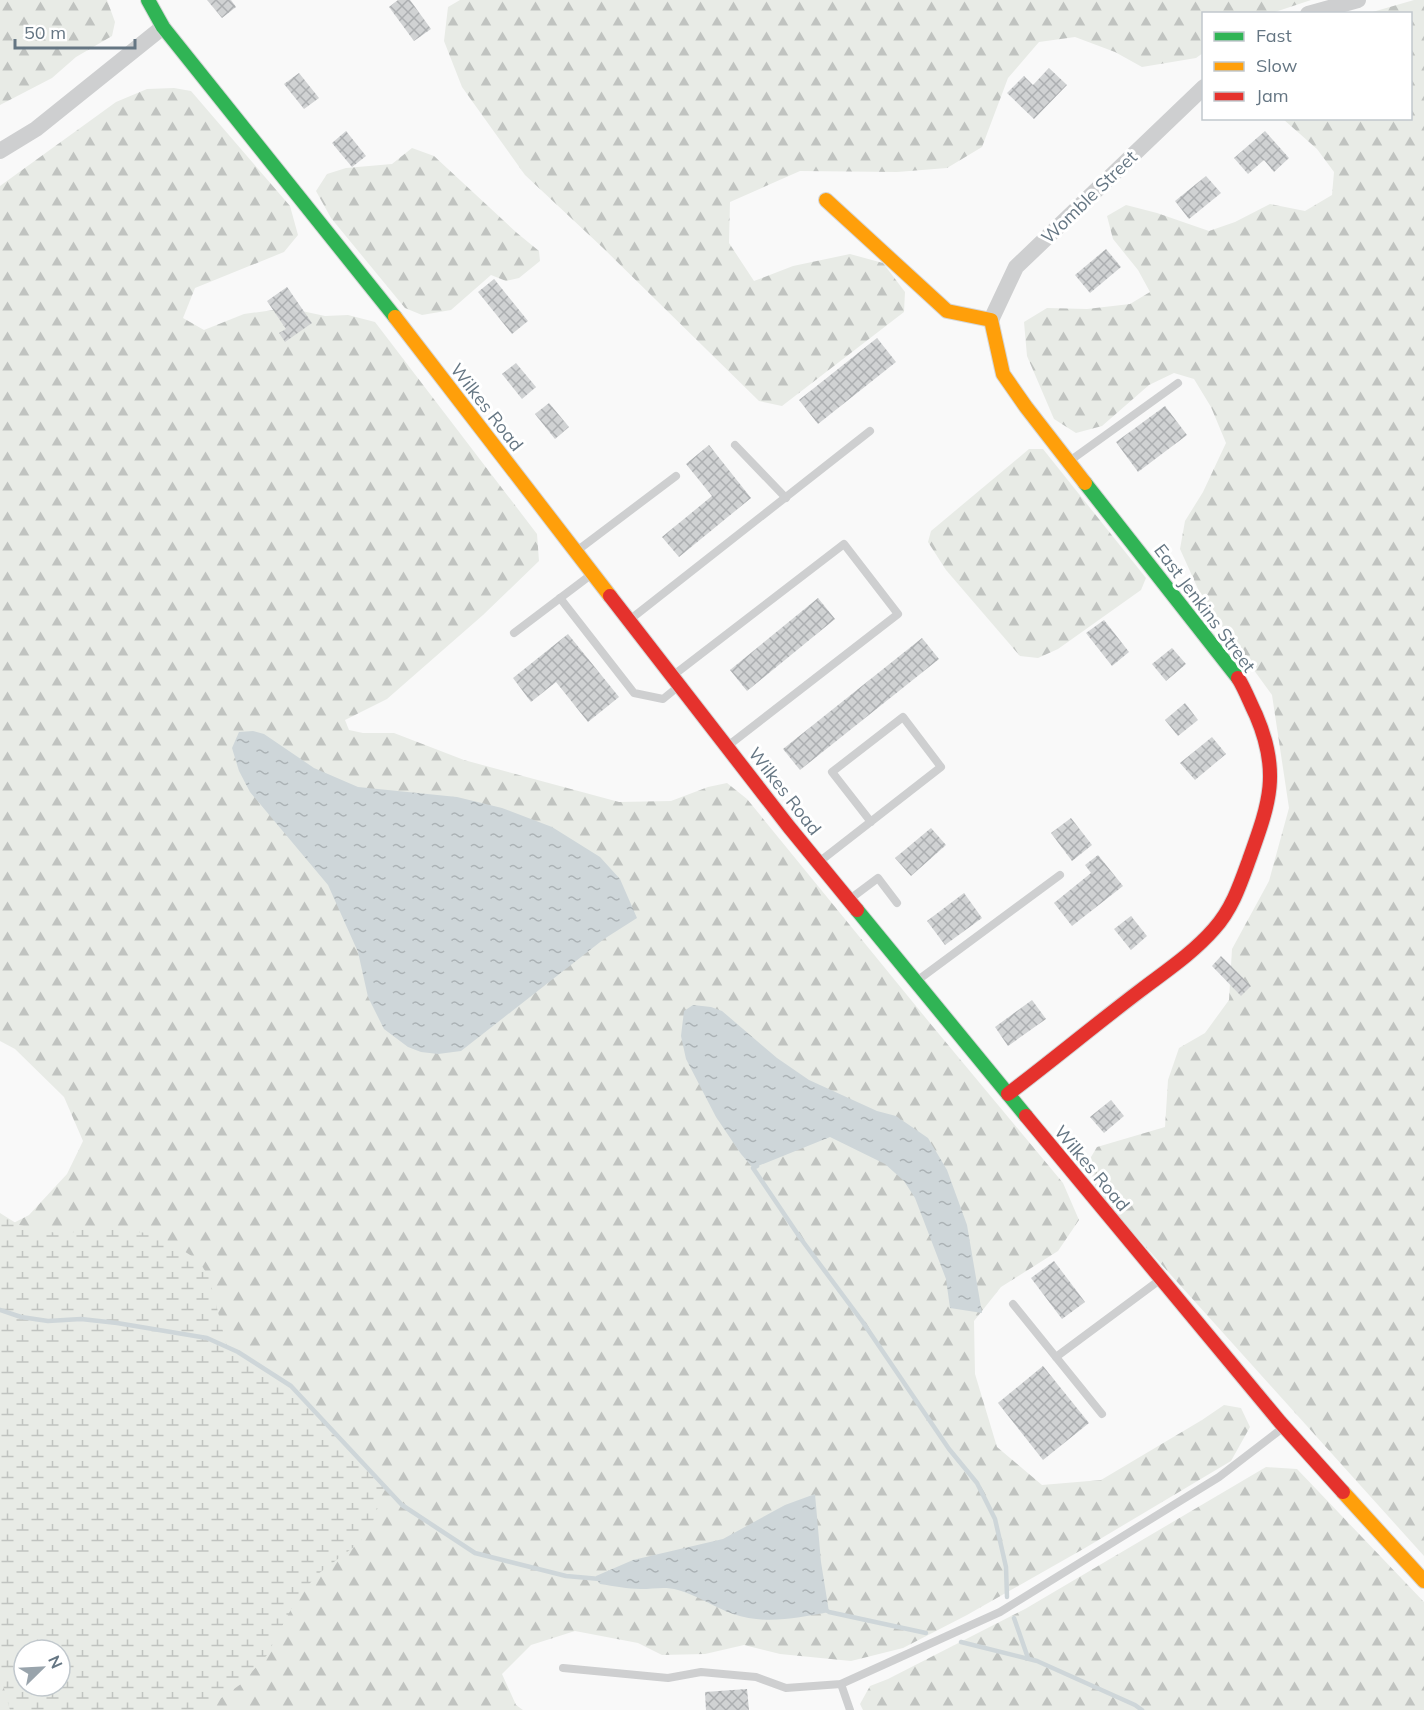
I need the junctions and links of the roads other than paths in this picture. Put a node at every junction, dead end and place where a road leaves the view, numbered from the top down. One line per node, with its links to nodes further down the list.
1 (148, 0): 4 (street, Wilkes Road)
2 (1358, 0): 3 (street)
3 (1315, 12)
4 (163, 27): 6 (street); 15 (street, Wilkes Road)
5 (1202, 88): 8 (street, Womble Street)
6 (0, 151)
7 (826, 200): 8 (street)
8 (991, 320): 12 (street, East Jenkins Street)
9 (1178, 383): 12 (lane)
10 (870, 431): 14 (lane)
11 (735, 445): 14 (lane)
12 (1068, 462): 28 (street, East Jenkins Street)
13 (676, 476): 15 (lane)
14 (786, 498): 18 (lane)
15 (576, 551): 16 (street, Wilkes Road)
16 (593, 573): 17 (lane); 18 (street, Wilkes Road)
17 (560, 598): 19 (lane); 20 (lane)
18 (630, 620): 20 (street, Wilkes Road)
19 (514, 633)
20 (676, 681): 21 (street, Wilkes Road); 21 (lane)
21 (727, 746): 23 (street, Wilkes Road)
22 (871, 822): 22 (lane); 23 (lane)
23 (819, 862): 25 (street, Wilkes Road)
24 (1060, 875): 27 (lane)
25 (849, 900): 26 (lane); 27 (street, Wilkes Road)
26 (897, 903)
27 (916, 982): 28 (street, Wilkes Road)
28 (1008, 1094): 29 (street, Wilkes Road)
29 (1161, 1279): 31 (lane); 33 (street, Wilkes Road)
30 (1014, 1304): 31 (lane)
31 (1056, 1357): 32 (lane)
32 (1102, 1414)
33 (1284, 1426): 34 (street, Wilkes Road); 36 (lane)
34 (1424, 1581)
35 (564, 1668): 36 (lane)
36 (841, 1684): 37 (lane)
37 (850, 1710)

